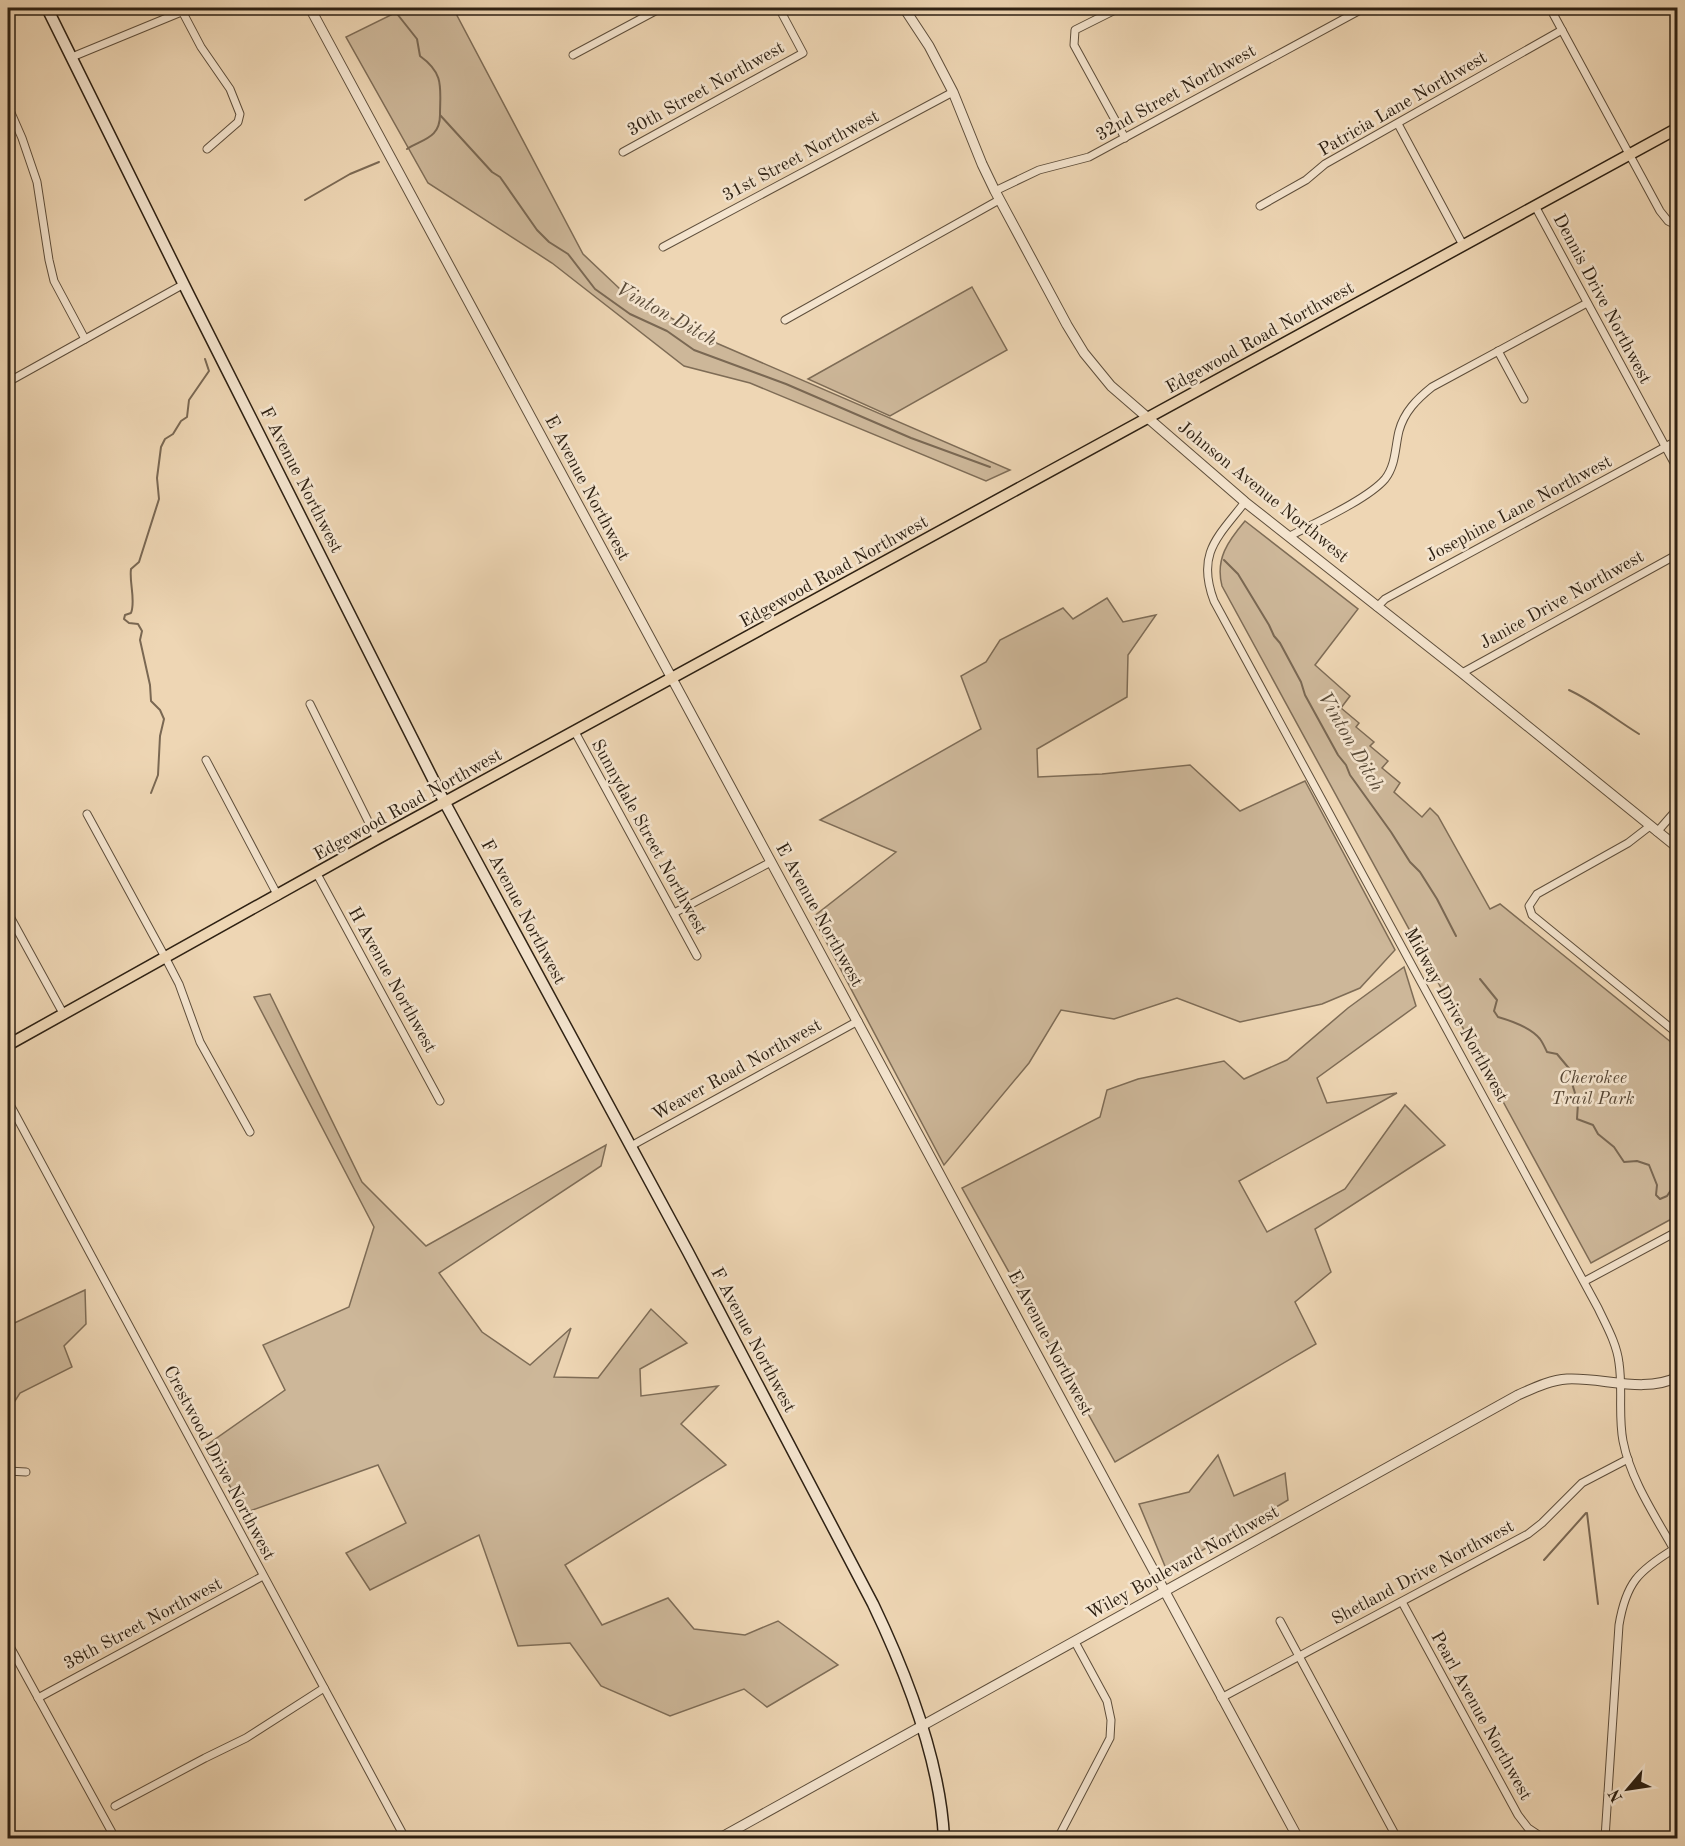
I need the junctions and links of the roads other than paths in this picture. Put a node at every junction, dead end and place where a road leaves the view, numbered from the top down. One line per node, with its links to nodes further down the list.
1 (47, 8): 13 (main road, F Avenue Northwest)
2 (191, 8): 10 (street)
3 (310, 8): 44 (street, E Avenue Northwest)
4 (661, 8): 12 (street)
5 (779, 8): 20 (street, 30th Street Northwest)
6 (904, 8): 14 (street, Johnson Avenue Northwest)
7 (1119, 8): 18 (street)
8 (1364, 8): 18 (street, 32nd Street Northwest)
9 (1550, 8): 11 (street)
10 (182, 12): 13 (street); 19 (street)
11 (1562, 30): 16 (street, Patricia Lane Northwest); 21 (street)
12 (573, 55)
13 (72, 57): 28 (main road, F Avenue Northwest)
14 (953, 92): 22 (street, Johnson Avenue Northwest); 27 (street, 31st Street Northwest)
15 (8, 106): 31 (street)
16 (1398, 124): 23 (street, Patricia Lane Northwest); 26 (street)
17 (1677, 128): 21 (main road, Edgewood Road Northwest)
18 (1125, 138): 22 (street, 32nd Street Northwest)
19 (207, 149)
20 (624, 152)
21 (1629, 154): 24 (main road, Edgewood Road Northwest); 25 (street)
22 (997, 195): 30 (street, 32nd Street Northwest); 35 (street, Johnson Avenue Northwest)
23 (1260, 206)
24 (1535, 206): 26 (main road, Edgewood Road Northwest); 29 (street, Dennis Drive Northwest)
25 (1677, 226)
26 (1463, 245): 35 (main road, Edgewood Road Northwest)
27 (663, 247)
28 (184, 284): 31 (street); 48 (main road, F Avenue Northwest)
29 (1587, 303): 32 (street); 37 (street, Dennis Drive Northwest)
30 (785, 320)
31 (85, 339): 33 (street)
32 (1498, 351): 34 (street); 40 (street)
33 (8, 382)
34 (1524, 399)
35 (1148, 419): 39 (street, Johnson Avenue Northwest); 44 (main road, Edgewood Road Northwest)
36 (1677, 440): 37 (street, Josephine Lane Northwest)
37 (1665, 447): 38 (street, Dennis Drive Northwest); 42 (street, Josephine Lane Northwest)
38 (1677, 470)
39 (1245, 501): 40 (street, Johnson Avenue Northwest); 70 (street, Midway Drive Northwest)
40 (1290, 536): 42 (street, Johnson Avenue Northwest)
41 (1677, 554): 43 (street, Janice Drive Northwest)
42 (1377, 607): 43 (street, Johnson Avenue Northwest)
43 (1462, 674): 51 (street, Johnson Avenue Northwest)
44 (672, 679): 46 (main road, Edgewood Road Northwest); 54 (street, E Avenue Northwest)
45 (310, 704): 52 (street)
46 (575, 732): 48 (main road, Edgewood Road Northwest); 58 (street, Sunnydale Street Northwest)
47 (206, 760): 56 (street)
48 (446, 802): 52 (main road, Edgewood Road Northwest); 68 (main road, F Avenue Northwest)
49 (1677, 808): 51 (street)
50 (87, 814): 60 (street)
51 (1654, 829): 53 (street, Johnson Avenue Northwest); 63 (street)
52 (377, 839): 55 (main road, Edgewood Road Northwest)
53 (1677, 848)
54 (771, 862): 58 (street); 62 (street, E Avenue Northwest)
55 (317, 874): 56 (main road, Edgewood Road Northwest); 66 (street, H Avenue Northwest)
56 (278, 896): 60 (main road, Edgewood Road Northwest)
57 (8, 913): 61 (street)
58 (674, 913): 59 (street, Sunnydale Street Northwest)
59 (697, 956)
60 (165, 957): 61 (main road, Edgewood Road Northwest); 67 (street)
61 (64, 1015): 64 (main road, Edgewood Road Northwest)
62 (858, 1021): 68 (street, Weaver Road Northwest); 78 (street, E Avenue Northwest)
63 (1677, 1034)
64 (8, 1046)
65 (8, 1101): 77 (street, Crestwood Drive Northwest)
66 (440, 1101)
67 (250, 1132)
68 (631, 1146): 87 (main road, F Avenue Northwest)
69 (1677, 1231): 70 (street)
70 (1585, 1281): 72 (street, Midway Drive Northwest)
71 (1677, 1377): 72 (street, Wiley Boulevard Northwest)
72 (1621, 1383): 73 (street, Midway Drive Northwest); 78 (street, Wiley Boulevard Northwest)
73 (1628, 1459): 76 (street, Midway Drive Northwest); 79 (street, Shetland Drive Northwest)
74 (8, 1471): 75 (street)
75 (26, 1472)
76 (1676, 1553): 97 (street)
77 (263, 1576): 84 (street, Crestwood Drive Northwest); 85 (street, 38th Street Northwest)
78 (1164, 1592): 81 (street, Wiley Boulevard Northwest); 86 (street, E Avenue Northwest)
79 (1402, 1602): 83 (street, Shetland Drive Northwest); 96 (street, Pearl Avenue Northwest)
80 (1280, 1621): 83 (street)
81 (1075, 1642): 87 (street, Wiley Boulevard Northwest); 93 (street)
82 (8, 1643): 85 (street)
83 (1299, 1657): 86 (street, Shetland Drive Northwest); 95 (street)
84 (324, 1688): 88 (street); 90 (street, Crestwood Drive Northwest)
85 (38, 1698): 89 (street)
86 (1221, 1698): 94 (street, E Avenue Northwest)
87 (922, 1727): 91 (street, Wiley Boulevard Northwest); 92 (main road, F Avenue Northwest)
88 (115, 1806)
89 (115, 1839)
90 (405, 1839)
91 (720, 1839)
92 (944, 1839)
93 (1058, 1839)
94 (1298, 1839)
95 (1397, 1839)
96 (1543, 1839)
97 (1605, 1839)

